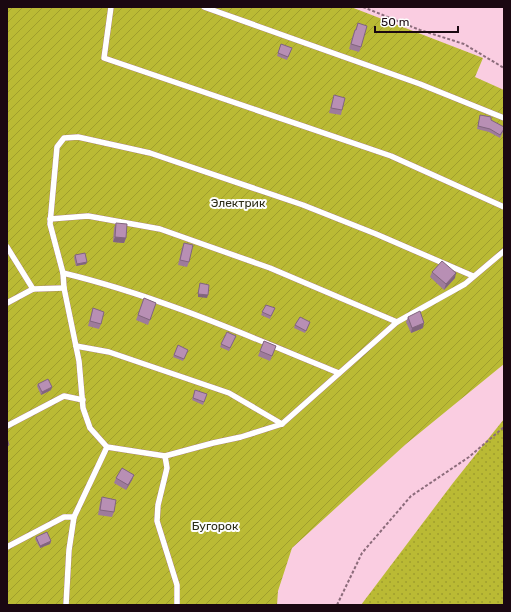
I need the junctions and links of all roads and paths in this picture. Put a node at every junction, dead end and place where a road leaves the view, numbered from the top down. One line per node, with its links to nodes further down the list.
1 (110, 7): 6 (lane)
2 (204, 7): 5 (lane)
3 (363, 7): 4 (path)
4 (504, 68)
5 (504, 118)
6 (504, 207)
7 (50, 219): 10 (lane); 11 (lane); 15 (lane)
8 (7, 247): 13 (lane)
9 (504, 251): 11 (lane)
10 (63, 274): 12 (lane); 17 (lane)
11 (473, 276): 15 (lane)
12 (64, 288): 13 (lane); 16 (lane)
13 (33, 289): 14 (lane)
14 (7, 303)
15 (397, 322): 17 (lane)
16 (76, 346): 18 (lane); 19 (lane)
17 (339, 374): 19 (lane)
18 (82, 400): 20 (lane); 22 (lane)
19 (282, 424): 23 (lane)
20 (7, 426)
21 (504, 427): 28 (path)
22 (107, 447): 23 (lane); 24 (lane)
23 (165, 456): 27 (lane)
24 (74, 517): 25 (lane); 26 (lane)
25 (7, 547)
26 (66, 605)
27 (177, 605)
28 (337, 605)

